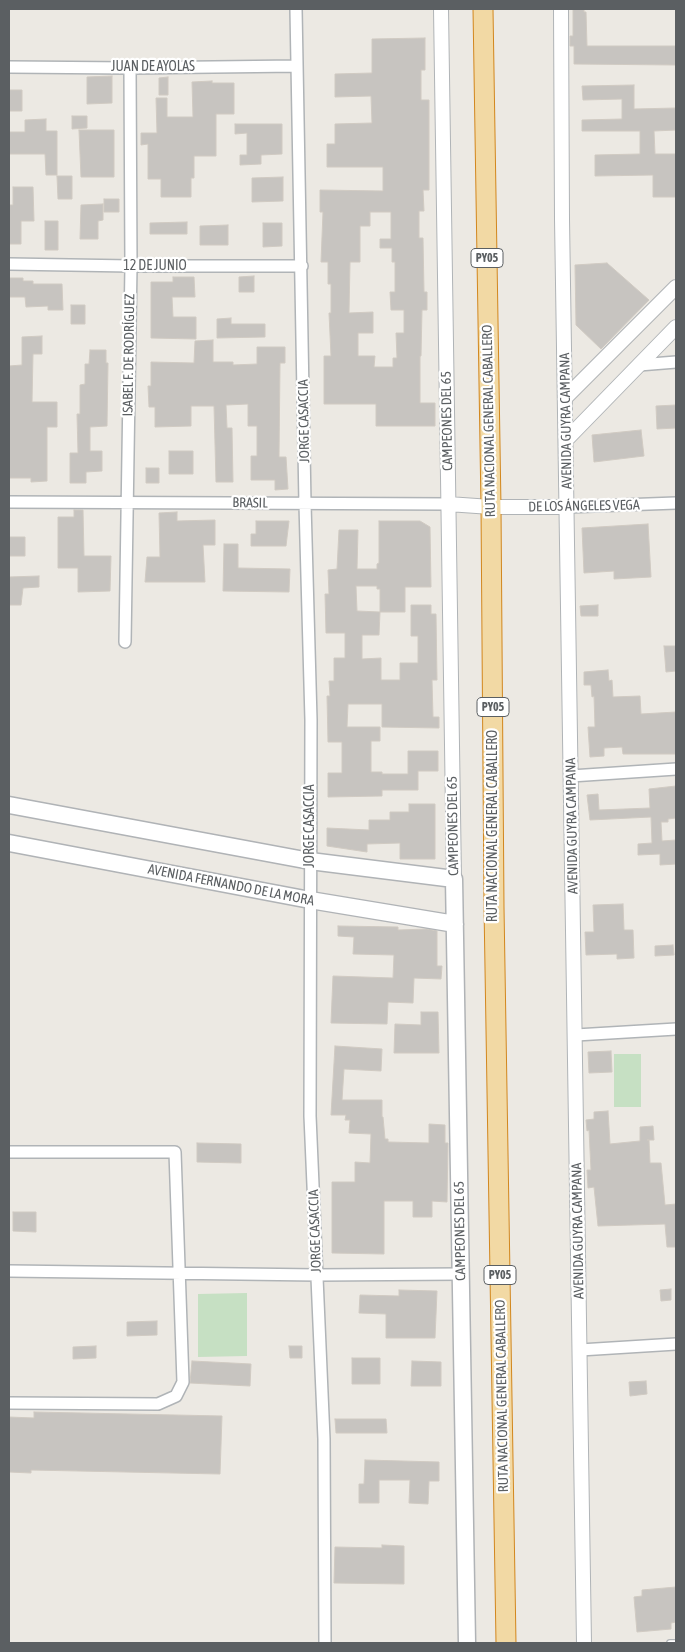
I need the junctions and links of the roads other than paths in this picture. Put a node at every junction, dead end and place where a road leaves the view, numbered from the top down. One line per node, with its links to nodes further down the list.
1 (296, 9): 5 (street, JORGE CASACCIA)
2 (441, 9): 21 (street, CAMPEONES DEL 65)
3 (483, 9): 22 (highway, RUTA NACIONAL GENERAL CABALLERO / PY05)
4 (561, 9): 15 (street, AVENIDA GUYRA CAMPANA)
5 (297, 66): 7 (street, JUAN DE AYOLAS); 10 (street, JORGE CASACCIA)
6 (9, 67): 7 (street, JUAN DE AYOLAS)
7 (130, 68): 9 (street, ISABEL F. DE RODRÍGUEZ)
8 (9, 264): 9 (street, 12 DE JUNIO)
9 (131, 266): 10 (street, 12 DE JUNIO); 18 (street, ISABEL F. DE RODRÍGUEZ)
10 (302, 266): 20 (street, JORGE CASACCIA)
11 (676, 287): 15 (street)
12 (676, 327): 14 (street)
13 (676, 362): 14 (street)
14 (639, 365): 16 (street)
15 (565, 398): 16 (street, AVENIDA GUYRA CAMPANA)
16 (566, 440): 23 (street, AVENIDA GUYRA CAMPANA)
17 (9, 502): 18 (street, BRASIL)
18 (126, 502): 20 (street, BRASIL); 24 (street, ISABEL F. DE RODRÍGUEZ)
19 (676, 503): 23 (street, DE LOS ÁNGELES VEGA)
20 (305, 504): 21 (street, BRASIL); 29 (street, JORGE CASACCIA)
21 (448, 504): 22 (street, BRASIL); 30 (street, CAMPEONES DEL 65)
22 (491, 507): 23 (street, DE LOS ÁNGELES VEGA); 45 (highway, RUTA NACIONAL GENERAL CABALLERO / PY05)
23 (568, 507): 26 (street, AVENIDA GUYRA CAMPANA)
24 (125, 642)
25 (676, 769): 26 (street)
26 (571, 776): 34 (street, AVENIDA GUYRA CAMPANA)
27 (9, 804): 29 (main road)
28 (9, 842): 31 (main road, AVENIDA FERNANDO DE LA MORA)
29 (310, 860): 30 (main road); 31 (street, JORGE CASACCIA)
30 (454, 879): 32 (main road, CAMPEONES DEL 65)
31 (310, 900): 32 (main road, AVENIDA FERNANDO DE LA MORA); 39 (street, JORGE CASACCIA)
32 (455, 924): 38 (main road, CAMPEONES DEL 65)
33 (676, 1029): 34 (street)
34 (576, 1035): 41 (street, AVENIDA GUYRA CAMPANA)
35 (9, 1152): 37 (street)
36 (9, 1271): 37 (street)
37 (180, 1273): 39 (street); 42 (street)
38 (460, 1274): 39 (street); 44 (main road, CAMPEONES DEL 65)
39 (317, 1275): 43 (street, JORGE CASACCIA)
40 (676, 1344): 41 (street)
41 (580, 1350): 46 (street, AVENIDA GUYRA CAMPANA)
42 (9, 1403)
43 (325, 1643)
44 (467, 1643)
45 (506, 1643)
46 (584, 1643)
47 (670, 1643): 48 (lane)
48 (676, 1643)

